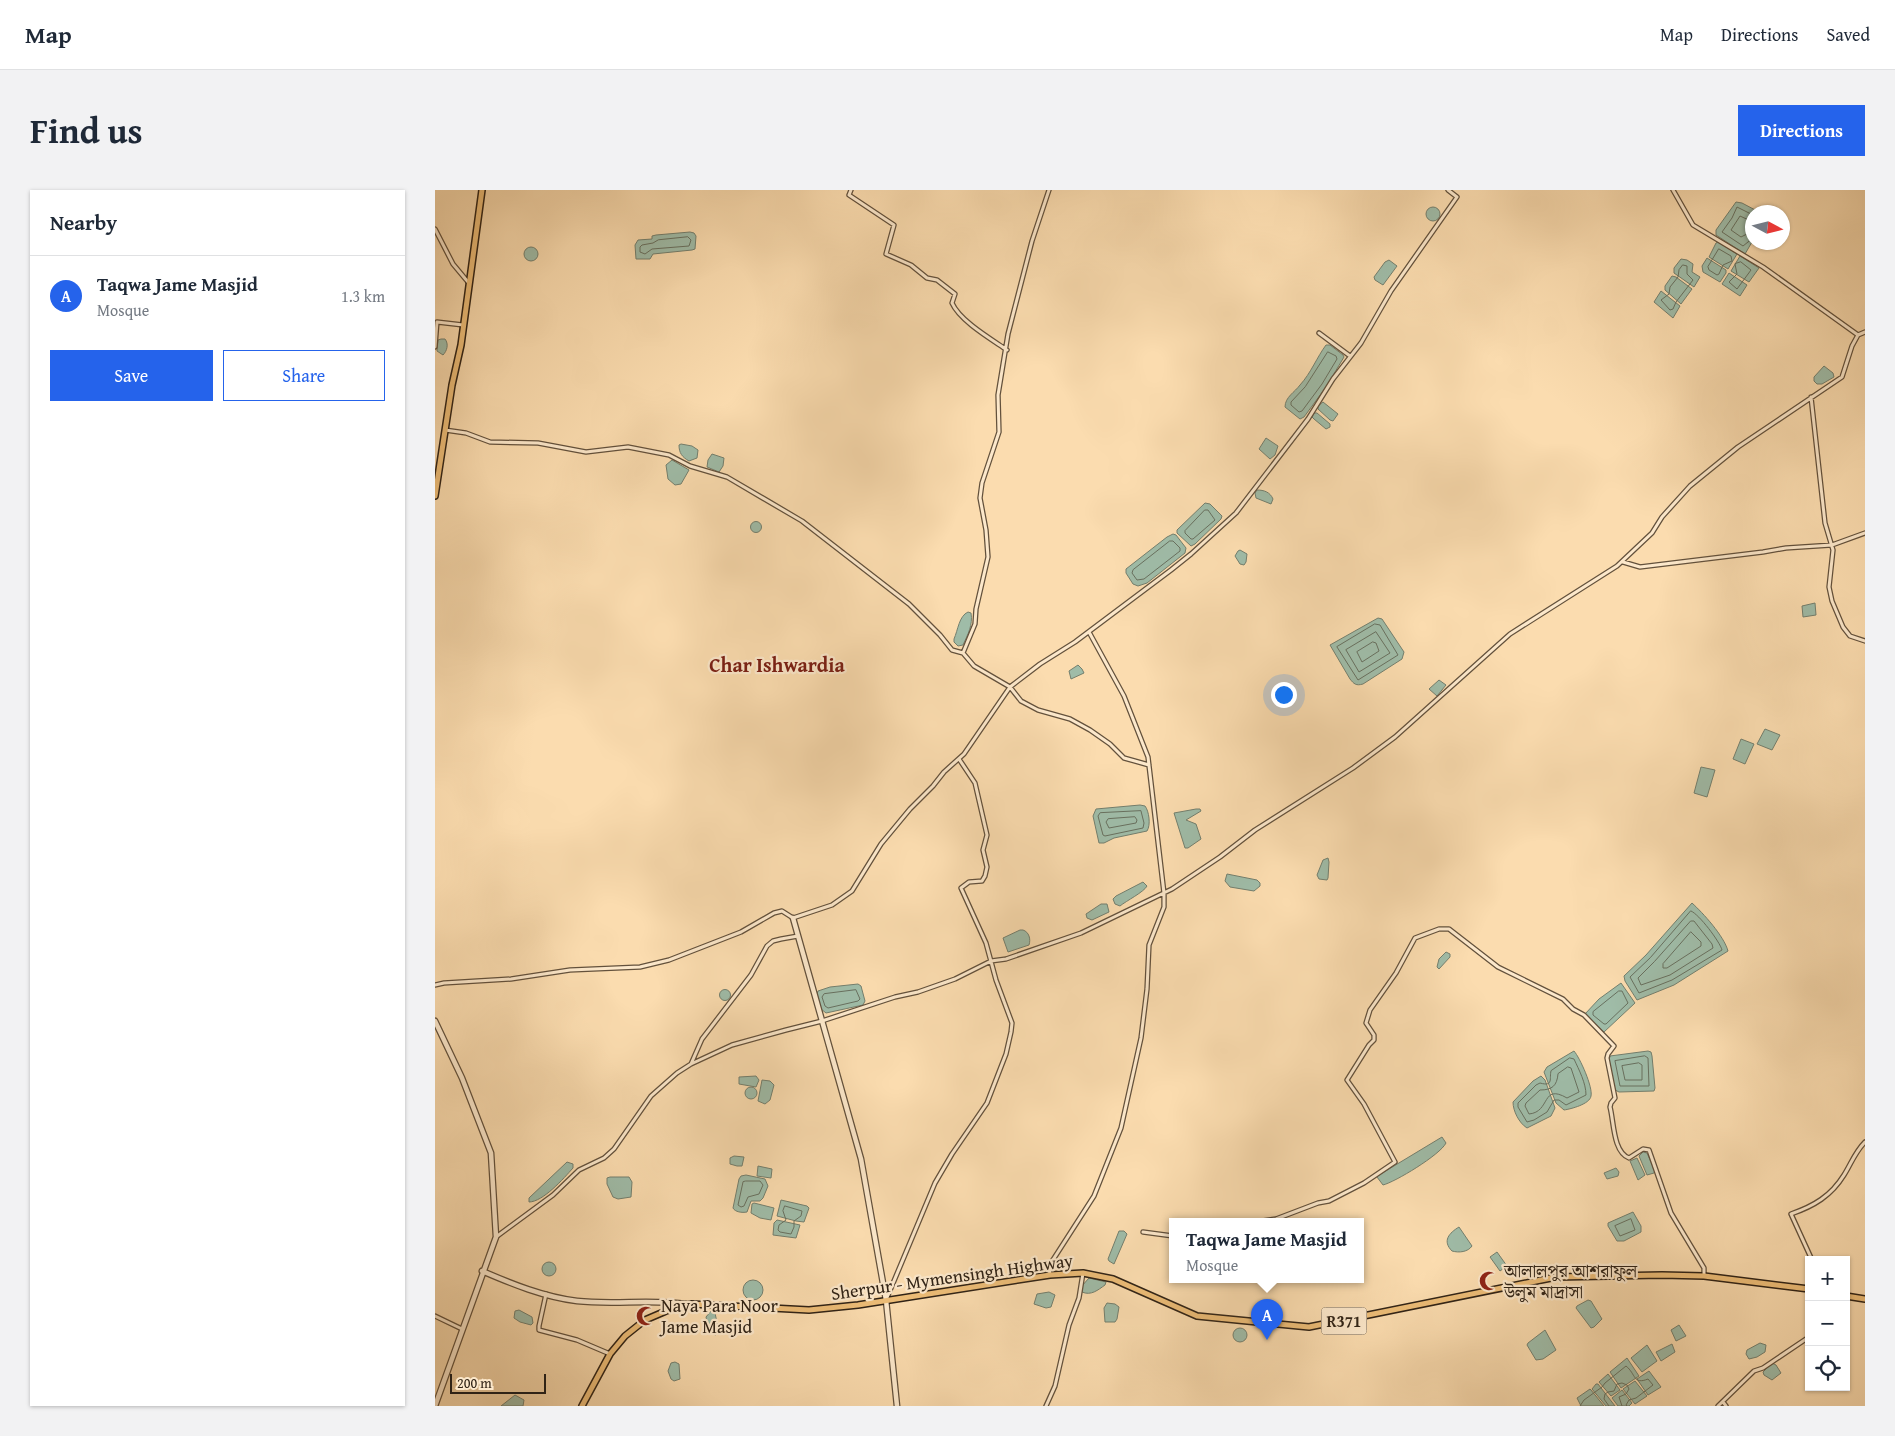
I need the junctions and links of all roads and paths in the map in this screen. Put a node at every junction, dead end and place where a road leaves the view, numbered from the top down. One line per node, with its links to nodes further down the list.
1 (482, 190): 7 (main road)
2 (851, 190): 14 (street)
3 (1049, 190): 14 (street)
4 (1448, 190): 15 (street)
5 (1673, 190): 12 (street)
6 (435, 229): 7 (street)
7 (468, 282): 9 (main road)
8 (436, 323): 9 (street); 13 (street)
9 (463, 325): 17 (main road)
10 (1865, 332): 12 (street)
11 (1319, 333): 15 (street)
12 (1858, 335): 16 (street)
13 (435, 347)
14 (1007, 350): 25 (street)
15 (1350, 356): 23 (street)
16 (1811, 397): 21 (street); 22 (street)
17 (445, 430): 18 (main road); 25 (street)
18 (437, 467): 19 (main road)
19 (435, 496)
20 (1865, 533): 21 (street)
21 (1832, 545): 22 (street); 24 (street)
22 (1622, 562): 29 (street)
23 (1089, 632): 26 (street); 28 (street)
24 (1865, 641)
25 (963, 653): 26 (street)
26 (1010, 687): 27 (street); 28 (street)
27 (959, 759): 30 (street); 32 (street)
28 (1149, 765): 29 (street)
29 (1164, 893): 32 (street); 45 (street)
30 (793, 918): 31 (street); 33 (street)
31 (798, 936): 35 (street); 36 (street)
32 (991, 961): 35 (street); 51 (street)
33 (435, 985)
34 (435, 1021): 41 (street)
35 (822, 1021): 36 (street); 51 (street)
36 (691, 1064): 41 (street)
37 (1865, 1142): 42 (street)
38 (1279, 1218): 46 (street)
39 (1143, 1232): 40 (street)
40 (1169, 1235)
41 (496, 1237): 43 (street)
42 (1810, 1256)
43 (482, 1271): 48 (street); 54 (street)
44 (1083, 1273): 45 (main road, Sherpur - Mymensingh Highway / R371); 46 (main road, Sherpur - Mymensingh Highway / R371); 61 (street)
45 (1050, 1276): 51 (main road, Sherpur - Mymensingh Highway / R371)
46 (1704, 1276): 47 (main road, Sherpur - Mymensingh Highway / R371)
47 (1805, 1289)
48 (546, 1294): 52 (street); 56 (street)
49 (1850, 1297): 50 (main road)
50 (1865, 1299)
51 (886, 1300): 52 (main road, Sherpur - Mymensingh Highway / R371); 60 (street)
52 (691, 1304): 56 (main road, Sherpur - Mymensingh Highway / R371)
53 (435, 1316): 54 (street)
54 (462, 1328): 58 (street)
55 (1805, 1340): 57 (street)
56 (610, 1354): 59 (main road, Sherpur - Mymensingh Highway / R371)
57 (1723, 1402): 62 (street); 63 (street)
58 (435, 1406)
59 (582, 1406)
60 (897, 1406)
61 (1045, 1406)
62 (1717, 1406)
63 (1726, 1406)

